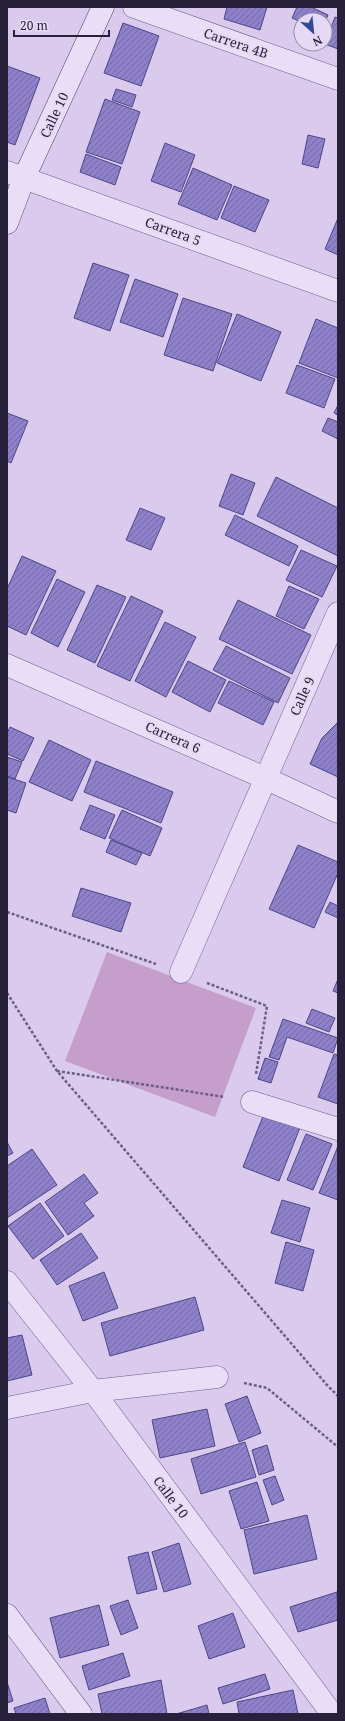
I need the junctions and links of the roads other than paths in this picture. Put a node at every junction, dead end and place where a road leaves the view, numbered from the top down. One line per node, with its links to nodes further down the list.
1 (103, 7): 4 (street, Calle 10)
2 (134, 7): 3 (street, Carrera 4B)
3 (338, 79)
4 (16, 175): 5 (street, Calle 10); 6 (street, Carrera 5)
5 (7, 223)
6 (338, 291)
7 (338, 613): 9 (street, Calle 9)
8 (7, 664): 9 (street, Carrera 6)
9 (265, 778): 10 (street, Carrera 6); 11 (street, Calle 9)
10 (338, 812)
11 (181, 972)
12 (252, 1102): 13 (street)
13 (338, 1129)
14 (7, 1282): 16 (street, Calle 10)
15 (217, 1377): 16 (street)
16 (93, 1391): 17 (street); 20 (street, Calle 10)
17 (7, 1408)
18 (7, 1615): 19 (street)
19 (81, 1714)
20 (332, 1714)

